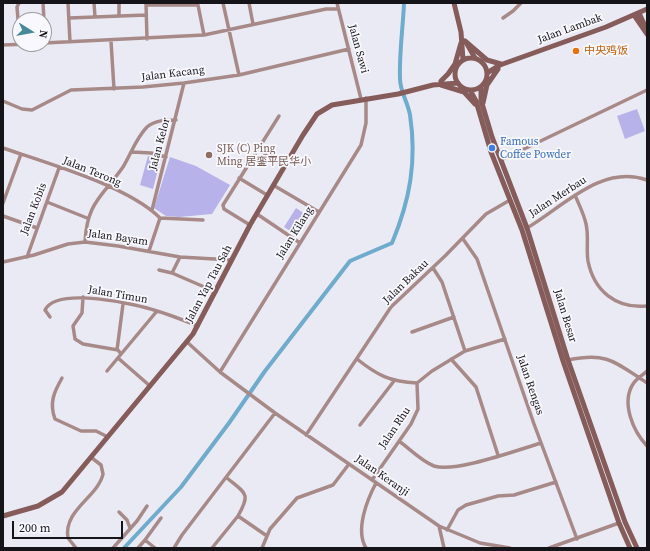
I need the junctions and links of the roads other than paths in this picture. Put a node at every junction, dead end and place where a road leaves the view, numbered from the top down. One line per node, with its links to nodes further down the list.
1 (68, 3): 16 (street)
2 (94, 3): 15 (street)
3 (119, 3): 14 (street)
4 (223, 3): 19 (street)
5 (249, 3): 18 (street)
6 (337, 3): 10 (street, Jalan Sawi)
7 (454, 3): 25 (main road)
8 (521, 3): 17 (street)
9 (146, 4): 13 (street); 21 (street)
10 (338, 9): 18 (street); 27 (street, Jalan Sawi)
11 (647, 9): 12 (main road, Jalan Lambak)
12 (637, 14): 20 (main road); 31 (main road, Jalan Lambak)
13 (146, 15): 14 (street); 22 (street)
14 (119, 16): 15 (street)
15 (95, 17): 16 (street)
16 (69, 18): 24 (street)
17 (503, 18)
18 (253, 24): 19 (street)
19 (228, 30): 21 (street); 33 (street)
20 (647, 34)
21 (204, 35): 22 (street)
22 (147, 39): 23 (street)
23 (111, 41): 24 (street); 39 (street)
24 (70, 42): 26 (street)
25 (464, 42): 28 (main road); 29 (main road); 31 (main road); 36 (main road)
26 (52, 43)
27 (349, 49): 33 (street, Jalan Kacang); 42 (street, Jalan Sawi)
28 (475, 58): 29 (main road); 30 (main road)
29 (463, 60): 34 (main road)
30 (485, 65): 31 (main road); 32 (main road)
31 (501, 65): 32 (main road); 44 (main road)
32 (487, 72): 38 (main road)
33 (239, 75): 35 (street, Jalan Kacang)
34 (455, 75): 36 (main road, Jalan Yap Tau Sah); 37 (main road)
35 (184, 83): 39 (street, Jalan Kacang); 46 (street, Jalan Kelor)
36 (441, 83): 37 (main road, Jalan Yap Tau Sah); 42 (main road, Jalan Yap Tau Sah); 44 (main road)
37 (458, 84): 40 (main road)
38 (480, 87): 40 (main road); 44 (main road, Jalan Besar)
39 (114, 89): 43 (street, Jalan Kacang)
40 (470, 90): 44 (main road, Jalan Besar)
41 (647, 90): 52 (street)
42 (363, 98): 53 (main road, Jalan Yap Tau Sah); 65 (street, Jalan Kilang)
43 (3, 101)
44 (481, 109): 52 (main road, Jalan Besar); 61 (main road, Jalan Besar)
45 (279, 116): 48 (street)
46 (176, 120): 49 (street); 51 (street, Jalan Kelor)
47 (3, 148): 50 (street, Jalan Terong)
48 (257, 149): 53 (street); 55 (street)
49 (132, 152): 51 (street); 57 (street)
50 (20, 154): 54 (street, Jalan Terong); 63 (street)
51 (166, 157): 64 (street, Jalan Kelor)
52 (501, 160): 73 (main road, Jalan Besar)
53 (284, 166): 58 (main road, Jalan Yap Tau Sah)
54 (59, 168): 57 (street, Jalan Terong); 62 (street, Jalan Kobis)
55 (239, 178): 59 (street); 71 (street)
56 (647, 180): 60 (street, Jalan Merbau)
57 (107, 185): 64 (street, Jalan Terong); 68 (street)
58 (273, 185): 59 (main road, Jalan Yap Tau Sah); 65 (street)
59 (268, 195): 66 (main road, Jalan Yap Tau Sah)
60 (575, 195): 73 (street, Jalan Merbau); 88 (street)
61 (510, 200): 74 (street, Jalan Bakau); 131 (main road, Jalan Besar)
62 (47, 202): 68 (street); 72 (street, Jalan Kobis)
63 (3, 203)
64 (152, 210): 69 (street, Jalan Terong)
65 (319, 212): 76 (street, Jalan Kilang)
66 (257, 214): 71 (main road, Jalan Yap Tau Sah); 76 (street)
67 (3, 216): 72 (street)
68 (87, 218): 75 (street)
69 (160, 218): 70 (street); 77 (street)
70 (203, 220)
71 (250, 225): 80 (main road, Jalan Yap Tau Sah)
72 (37, 228): 78 (street, Jalan Kobis)
73 (526, 228): 102 (main road, Jalan Besar)
74 (463, 239): 82 (street, Jalan Bakau); 94 (street, Jalan Rengas)
75 (85, 242): 77 (street, Jalan Bayam); 78 (street, Jalan Bayam)
76 (300, 243): 105 (street, Jalan Kilang)
77 (150, 252): 79 (street, Jalan Bayam)
78 (27, 257): 81 (street, Jalan Bayam)
79 (180, 257): 80 (street, Jalan Bayam); 84 (street)
80 (232, 260): 85 (main road, Jalan Yap Tau Sah)
81 (3, 262)
82 (433, 268): 91 (street); 100 (street, Jalan Bakau)
83 (159, 270): 84 (street)
84 (172, 273): 85 (street)
85 (217, 292): 92 (main road, Jalan Yap Tau Sah)
86 (83, 297): 87 (street, Jalan Timun); 90 (street, Jalan Timun); 96 (street)
87 (123, 304): 89 (street, Jalan Timun); 96 (street)
88 (647, 306)
89 (157, 311): 92 (street, Jalan Timun); 98 (street)
90 (50, 316)
91 (454, 317): 93 (street); 97 (street)
92 (198, 326): 95 (main road, Jalan Yap Tau Sah)
93 (412, 332)
94 (505, 339): 97 (street); 117 (street, Jalan Rengas)
95 (187, 342): 105 (street); 111 (main road, Jalan Yap Tau Sah)
96 (117, 350): 98 (street)
97 (466, 351): 101 (street)
98 (121, 354): 99 (street)
99 (118, 358): 103 (street); 111 (street)
100 (357, 359): 108 (street); 114 (street, Jalan Bakau)
101 (451, 359): 109 (street); 119 (street)
102 (568, 360): 107 (street); 153 (main road, Jalan Besar)
103 (107, 371)
104 (647, 371): 107 (street)
105 (220, 372): 112 (street, Jalan Keranji)
106 (62, 378): 115 (street)
107 (640, 378): 110 (street); 118 (street)
108 (394, 381): 109 (street); 113 (street)
109 (417, 383): 116 (street, Jalan Rhu)
110 (647, 383)
111 (150, 386): 115 (main road, Jalan Yap Tau Sah)
112 (275, 413): 114 (street, Jalan Keranji); 122 (street)
113 (360, 426)
114 (306, 435): 121 (street, Jalan Keranji)
115 (108, 437): 120 (main road, Jalan Yap Tau Sah)
116 (399, 441): 119 (street); 123 (street, Jalan Rhu)
117 (541, 443): 119 (street); 124 (street, Jalan Rengas)
118 (647, 446)
119 (498, 455)
120 (92, 458): 128 (main road, Jalan Yap Tau Sah); 140 (street)
121 (349, 464): 123 (street, Jalan Keranji); 135 (street)
122 (227, 478): 129 (street); 144 (street)
123 (372, 480): 125 (street, Jalan Keranji)
124 (556, 482): 134 (street); 136 (street, Jalan Rengas)
125 (376, 483): 132 (street, Jalan Keranji); 147 (street)
126 (147, 506): 133 (street)
127 (119, 512): 133 (street)
128 (3, 516)
129 (238, 516): 135 (street); 145 (street)
130 (161, 518): 137 (street)
131 (619, 524): 136 (street); 152 (main road, Jalan Besar)
132 (439, 526): 134 (street, Jalan Keranji); 148 (street)
133 (130, 528): 141 (street)
134 (447, 530): 138 (street, Jalan Keranji)
135 (267, 536): 146 (street)
136 (577, 539): 151 (street)
137 (145, 540): 142 (street); 143 (street)
138 (483, 543): 139 (street, Jalan Keranji); 149 (street)
139 (501, 547): 150 (street, Jalan Keranji)
140 (76, 548)
141 (113, 548)
142 (138, 548)
143 (155, 548)
144 (174, 548)
145 (212, 548)
146 (262, 548)
147 (366, 548)
148 (444, 548)
149 (483, 548)
150 (510, 548)
151 (549, 548)
152 (630, 548)
153 (637, 548)

